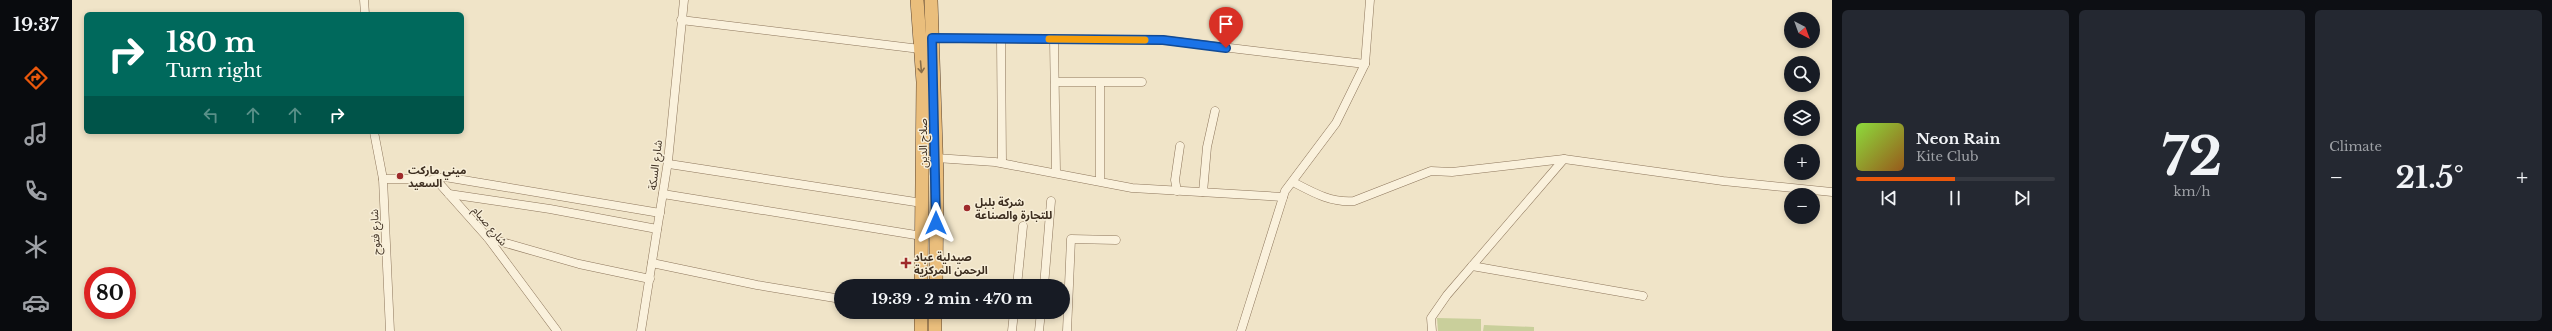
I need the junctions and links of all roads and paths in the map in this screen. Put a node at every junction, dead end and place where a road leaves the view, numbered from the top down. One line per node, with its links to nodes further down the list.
1 (364, 0): 6 (street)
2 (684, 0): 7 (street, شارع السكة)
3 (917, 0): 11 (highway, صلاح الدين)
4 (931, 0): 8 (highway, صلاح الدين)
5 (1370, 0): 12 (street)
6 (365, 12)
7 (681, 20): 11 (street); 21 (street, شارع السكة)
8 (932, 38): 9 (street); 19 (highway, صلاح الدين)
9 (1001, 39): 10 (street); 22 (street)
10 (1054, 39): 12 (street); 13 (street)
11 (920, 50): 35 (highway, صلاح الدين, one-way to 35)
12 (1365, 64): 27 (street)
13 (1054, 82): 15 (street); 23 (street)
14 (1142, 82): 15 (street)
15 (1100, 83): 26 (street)
16 (1215, 111): 29 (street)
17 (374, 134): 24 (street, شارع فتوح)
18 (1180, 146): 28 (street)
19 (936, 158): 22 (street); 46 (highway, صلاح الدين)
20 (1564, 159): 27 (street); 30 (street); 43 (street)
21 (668, 161): 32 (street, شارع السكة); 35 (street)
22 (1002, 163): 23 (street)
23 (1056, 172): 26 (street)
24 (383, 179): 25 (street); 55 (street, شارع فتوح)
25 (432, 180): 31 (street, شارع صيام); 36 (street)
26 (1100, 181): 28 (street)
27 (1293, 182): 33 (street)
28 (1176, 191): 29 (street)
29 (1203, 192): 33 (street)
30 (1832, 192)
31 (449, 194): 38 (street); 40 (street, شارع صيام)
32 (663, 194): 36 (street, شارع السكة); 39 (street)
33 (1283, 197): 63 (street)
34 (1051, 201): 48 (street)
35 (922, 203): 39 (highway, صلاح الدين)
36 (660, 214): 38 (street, شارع السكة)
37 (1023, 226): 47 (street)
38 (657, 229): 42 (street, شارع السكة)
39 (922, 236): 45 (highway, صلاح الدين)
40 (488, 238): 44 (street); 56 (street, شارع صيام)
41 (1116, 240): 62 (street)
42 (652, 263): 44 (street, شارع السكة); 50 (street)
43 (1472, 266): 49 (street); 64 (street)
44 (650, 279): 57 (street, شارع السكة)
45 (921, 279)
46 (936, 279)
47 (1018, 279)
48 (1045, 279)
49 (1643, 296)
50 (834, 298)
51 (921, 319): 58 (highway)
52 (935, 319): 59 (highway)
53 (1013, 319): 60 (street)
54 (1040, 319): 61 (street)
55 (390, 331)
56 (556, 331)
57 (641, 331)
58 (920, 331)
59 (935, 331)
60 (1012, 331)
61 (1039, 331)
62 (1067, 331)
63 (1241, 331)
64 (1432, 331)

